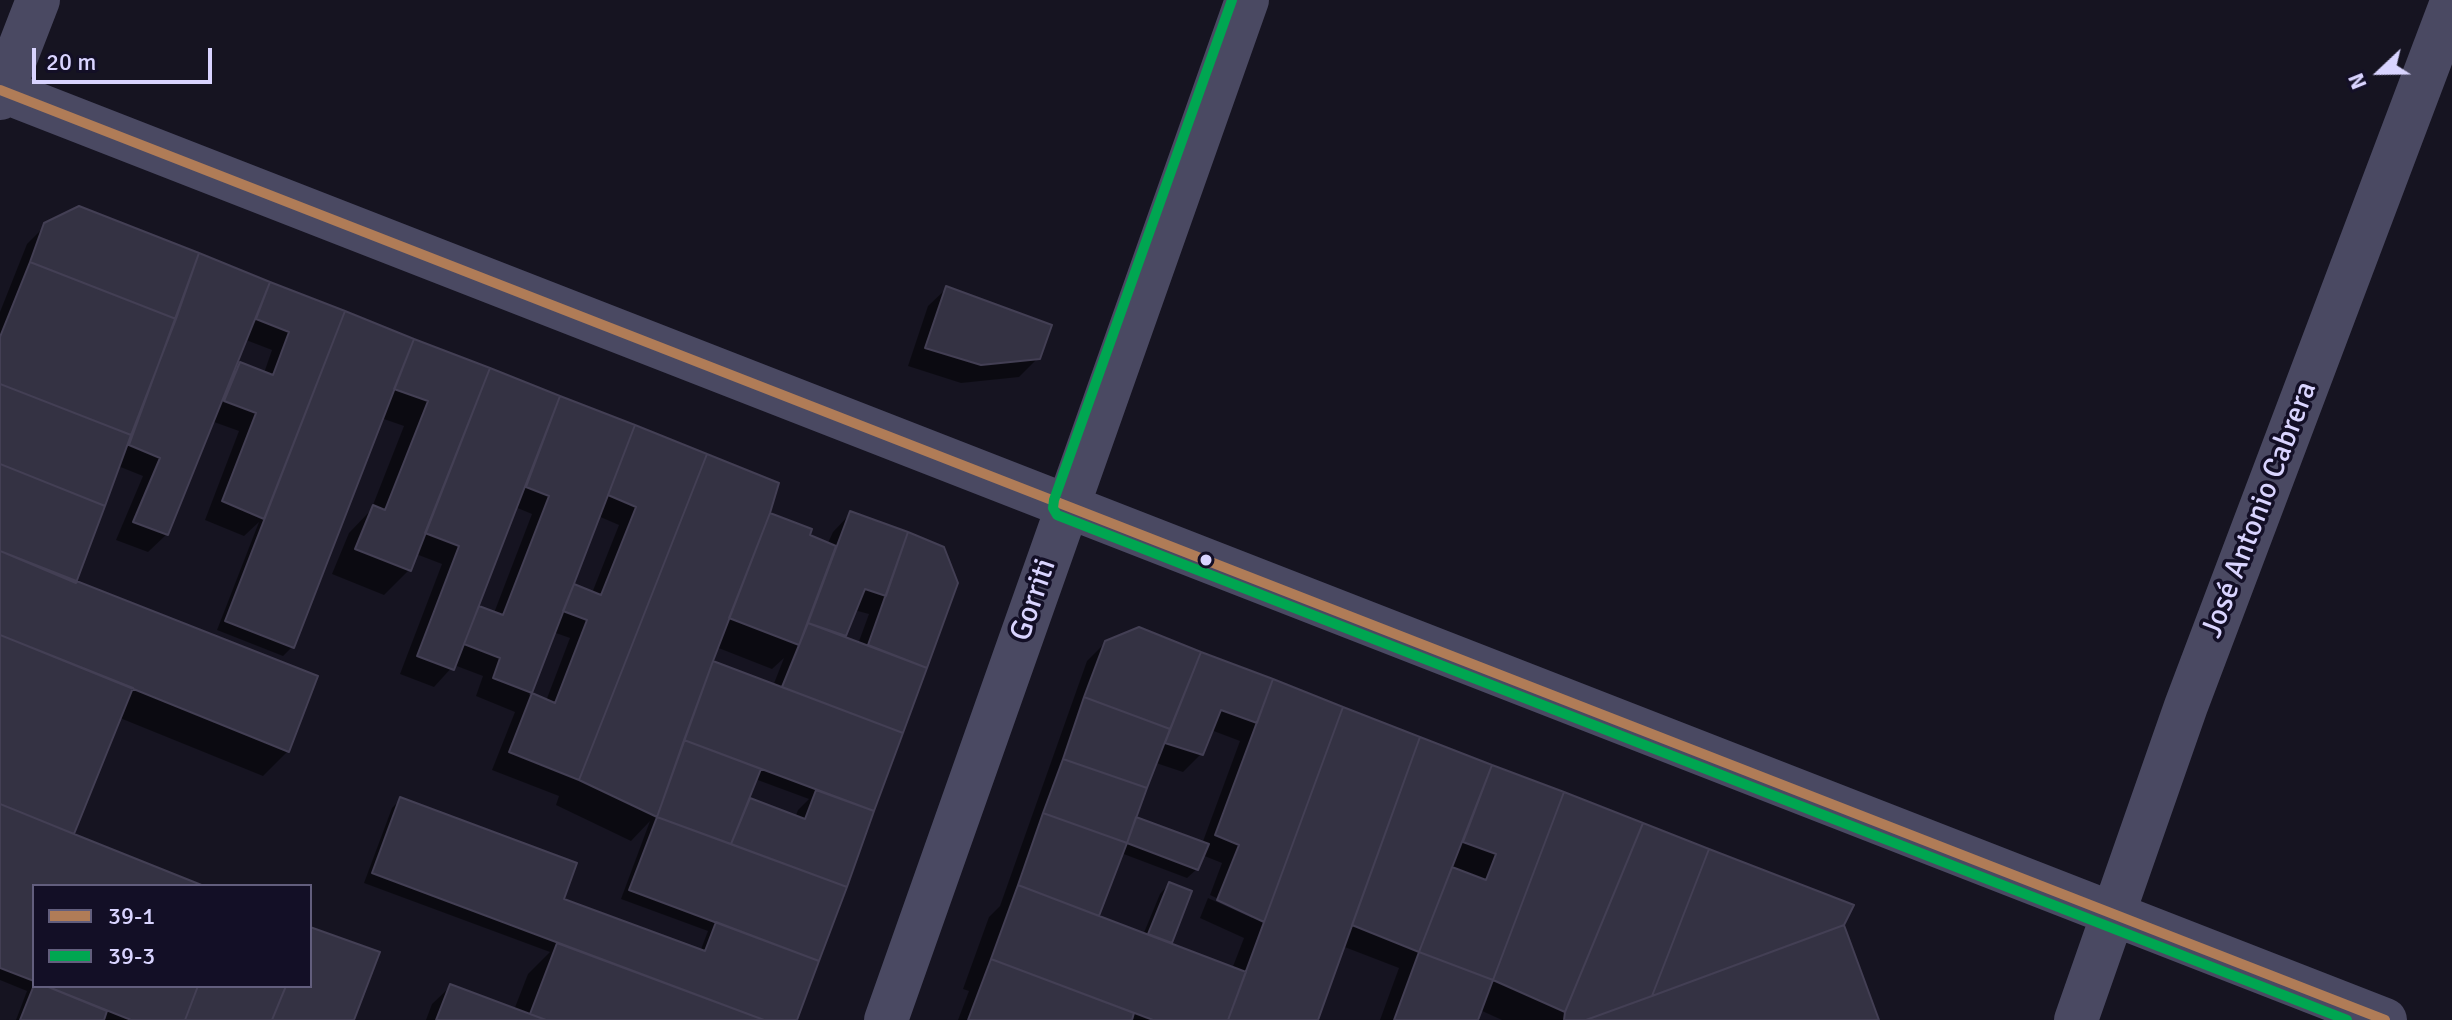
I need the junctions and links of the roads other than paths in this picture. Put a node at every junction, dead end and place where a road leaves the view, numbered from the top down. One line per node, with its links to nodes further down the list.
1 (38, 0): 4 (street)
2 (1247, 0): 5 (street, Gorriti)
3 (2452, 2): 6 (street, José Antonio Cabrera)
4 (1, 93): 5 (street)
5 (1067, 505): 6 (street); 7 (street, Gorriti)
6 (2112, 915): 8 (street, José Antonio Cabrera); 9 (street)
7 (886, 1020)
8 (2076, 1020)
9 (2385, 1020)

